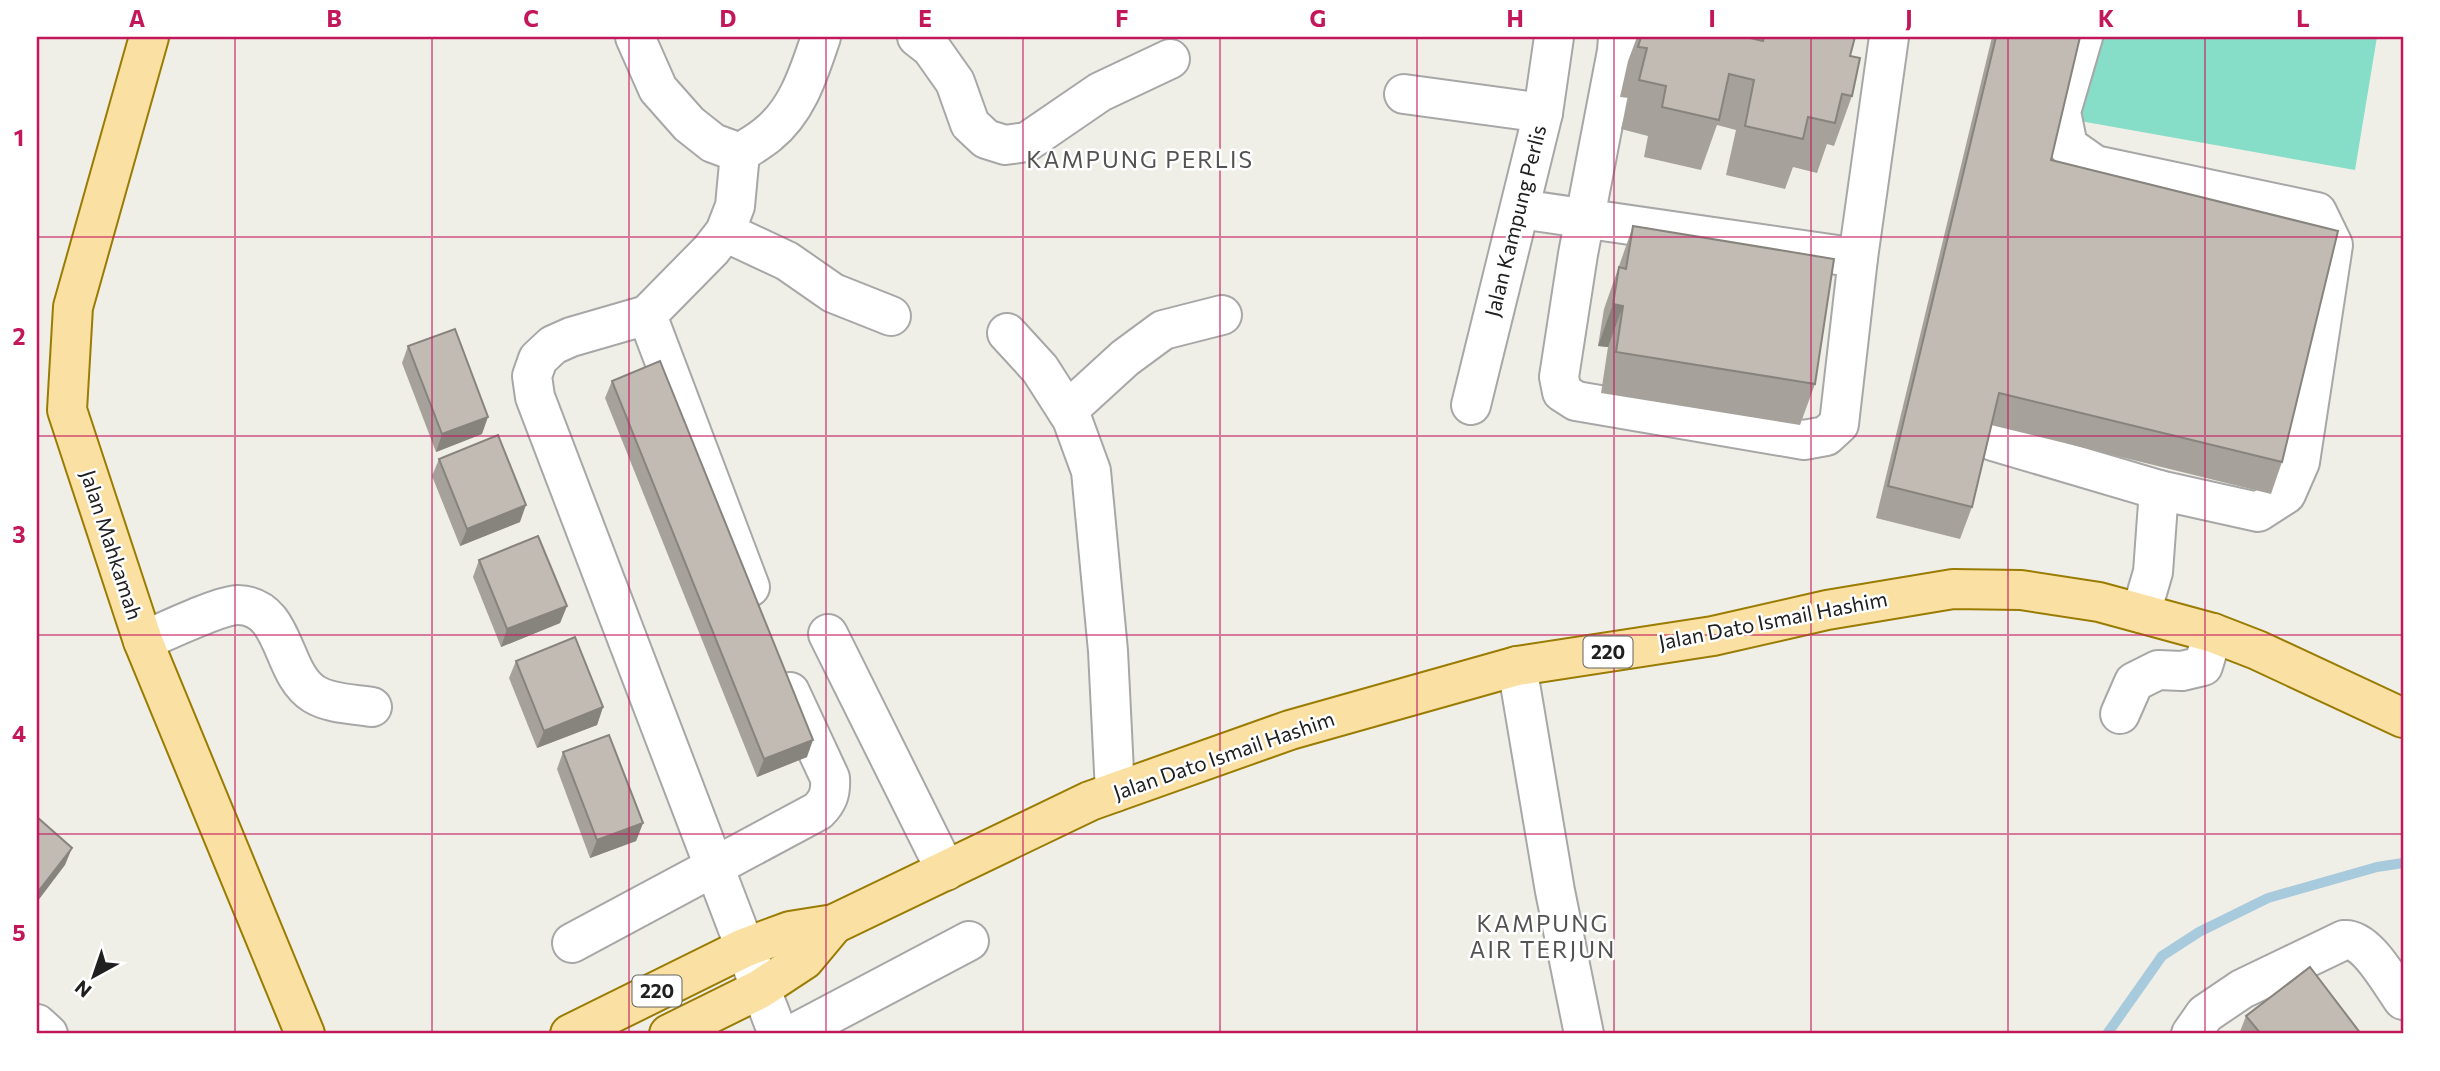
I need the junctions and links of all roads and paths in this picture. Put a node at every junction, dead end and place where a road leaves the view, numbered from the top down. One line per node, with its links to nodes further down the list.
1 (149, 37): 29 (main road, Jalan Mahkamah)
2 (635, 37): 12 (street)
3 (821, 37): 12 (street)
4 (917, 37): 9 (street)
5 (1554, 37): 11 (street, Jalan Kampung Perlis)
6 (1618, 37): 14 (street)
7 (1889, 37): 16 (street)
8 (2083, 37): 24 (street)
9 (1170, 59)
10 (1404, 94): 11 (street)
11 (1543, 114): 13 (street, Jalan Kampung Perlis)
12 (740, 153): 15 (street)
13 (1520, 209): 14 (street); 21 (street, Jalan Kampung Perlis)
14 (1586, 218): 16 (street); 16 (street)
15 (725, 232): 17 (street); 19 (street)
16 (1858, 258)
17 (647, 315): 26 (street); 36 (street)
18 (1222, 316): 22 (street)
19 (891, 317)
20 (1007, 333): 22 (street)
21 (1471, 405)
22 (1067, 411): 35 (street)
23 (1993, 441): 24 (street)
24 (2160, 490): 25 (street)
25 (2141, 613): 27 (main road, Jalan Dato Ismail Hashim / 220); 31 (main road, Jalan Dato Ismail Hashim / 220)
26 (764, 622)
27 (2213, 633): 33 (street); 34 (main road, Jalan Dato Ismail Hashim / 220)
28 (828, 634): 37 (street)
29 (142, 641): 32 (street); 46 (main road, Jalan Mahkamah)
30 (778, 661): 36 (street)
31 (1517, 666): 35 (main road, Jalan Dato Ismail Hashim / 220); 52 (street)
32 (372, 707)
33 (2120, 714)
34 (2403, 718)
35 (1115, 792): 37 (main road, Jalan Dato Ismail Hashim / 220)
36 (713, 867): 40 (street); 41 (street)
37 (946, 870): 38 (main road, Jalan Dato Ismail Hashim / 220)
38 (834, 924): 41 (main road, Jalan Dato Ismail Hashim / 220); 42 (main road, Jalan Dato Ismail Hashim / 220)
39 (969, 941): 51 (street)
40 (572, 943)
41 (744, 948): 42 (street); 48 (main road, Jalan Dato Ismail Hashim / 220)
42 (760, 989): 49 (main road, Jalan Dato Ismail Hashim / 220); 50 (street)
43 (2403, 1000): 45 (street)
44 (37, 1024): 47 (street)
45 (2205, 1027)
46 (302, 1031)
47 (48, 1034)
48 (570, 1034)
49 (669, 1034)
50 (778, 1034)
51 (793, 1034)
52 (1584, 1034)

